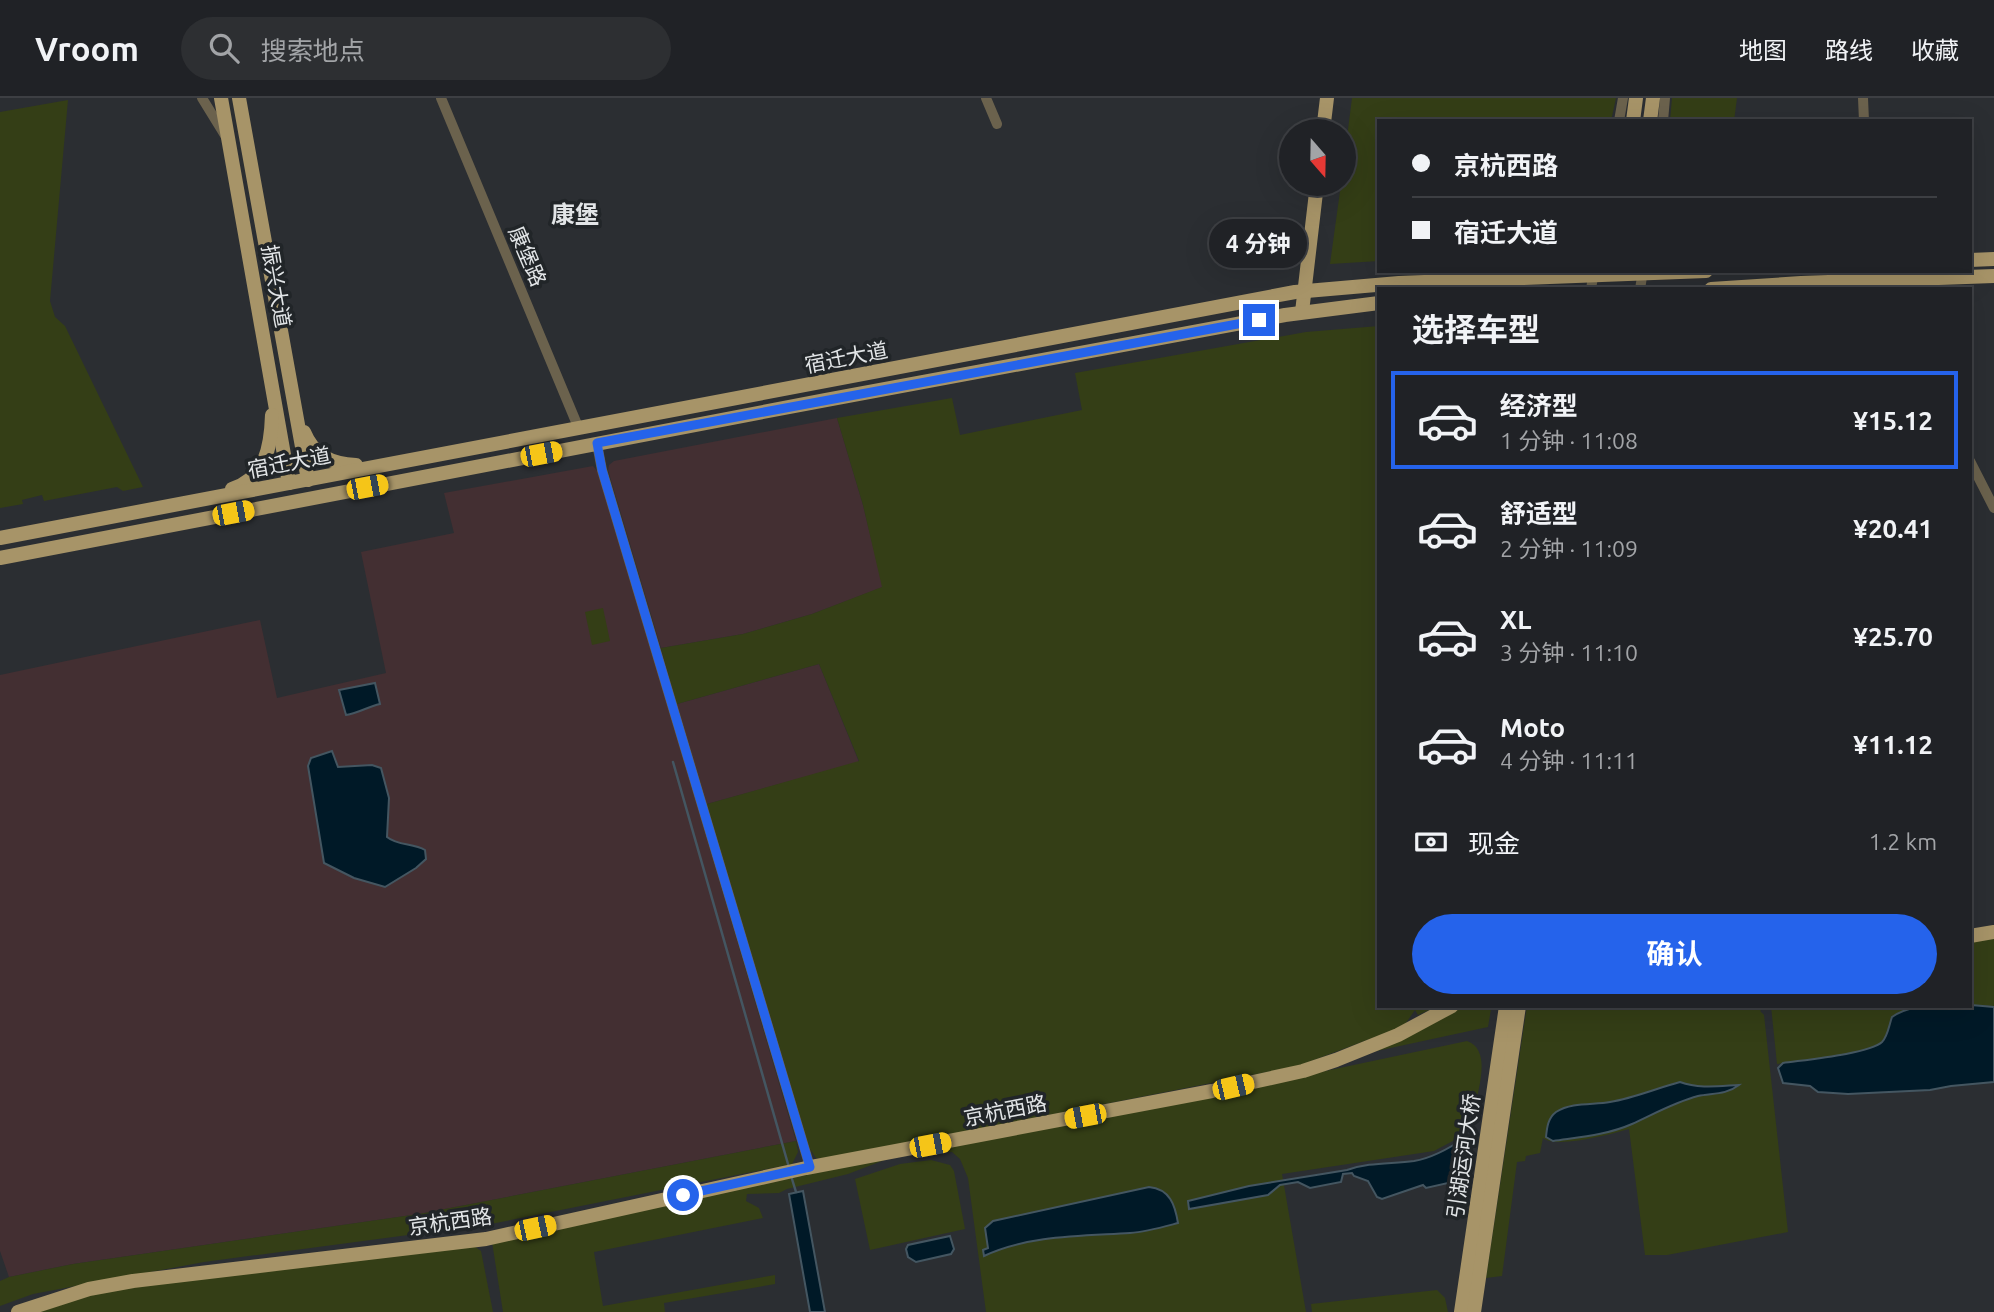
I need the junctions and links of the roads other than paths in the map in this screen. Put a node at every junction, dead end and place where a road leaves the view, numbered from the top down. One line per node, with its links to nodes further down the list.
1 (202, 98): 21 (street)
2 (221, 98): 21 (main road, 振兴大道)
3 (239, 98): 20 (main road, 振兴大道)
4 (246, 98): 20 (street)
5 (441, 98): 36 (street, 康堡路)
6 (986, 98): 19 (street)
7 (1328, 98): 13 (main road)
8 (1623, 98): 14 (street)
9 (1636, 98): 15 (main road)
10 (1653, 98): 16 (main road)
11 (1665, 98): 17 (street)
12 (1863, 98): 18 (street)
13 (1325, 119)
14 (1619, 119)
15 (1633, 119)
16 (1650, 119)
17 (1663, 119)
18 (1864, 119)
19 (997, 124)
20 (246, 136): 35 (main road, 振兴大道)
21 (229, 144): 34 (main road, 振兴大道)
22 (1315, 196): 31 (main road)
23 (1994, 259): 24 (main road)
24 (1972, 260)
25 (1686, 273): 27 (main road, 宿迁大道)
26 (1994, 276): 29 (main road)
27 (1636, 278): 28 (main road, 宿迁大道)
28 (1600, 279): 31 (main road, 宿迁大道)
29 (1879, 280): 30 (main road)
30 (1748, 287)
31 (1303, 291): 33 (main road); 36 (main road, 宿迁大道)
32 (1377, 303): 33 (main road, 宿迁大道)
33 (1302, 312): 37 (main road, 宿迁大道)
34 (272, 375): 41 (main road, 振兴大道); 42 (main road)
35 (289, 376): 38 (main road); 40 (main road, 振兴大道)
36 (579, 429): 38 (main road, 宿迁大道)
37 (597, 443): 45 (main road, 宿迁大道); 51 (street)
38 (403, 462): 40 (main road, 宿迁大道)
39 (1972, 465): 43 (street)
40 (308, 480): 41 (main road, 宿迁大道)
41 (289, 483): 42 (main road, 宿迁大道)
42 (197, 501): 44 (main road, 宿迁大道)
43 (1994, 508)
44 (0, 538)
45 (0, 558)
46 (1994, 932): 47 (main road)
47 (1972, 936)
48 (1448, 1008): 51 (main road, 京杭西路)
49 (1506, 1008): 53 (main road, 引湖运河大桥)
50 (1519, 1008): 54 (main road, 引湖运河大桥)
51 (810, 1167): 52 (main road, 京杭西路)
52 (18, 1312)
53 (1461, 1312)
54 (1475, 1312)

